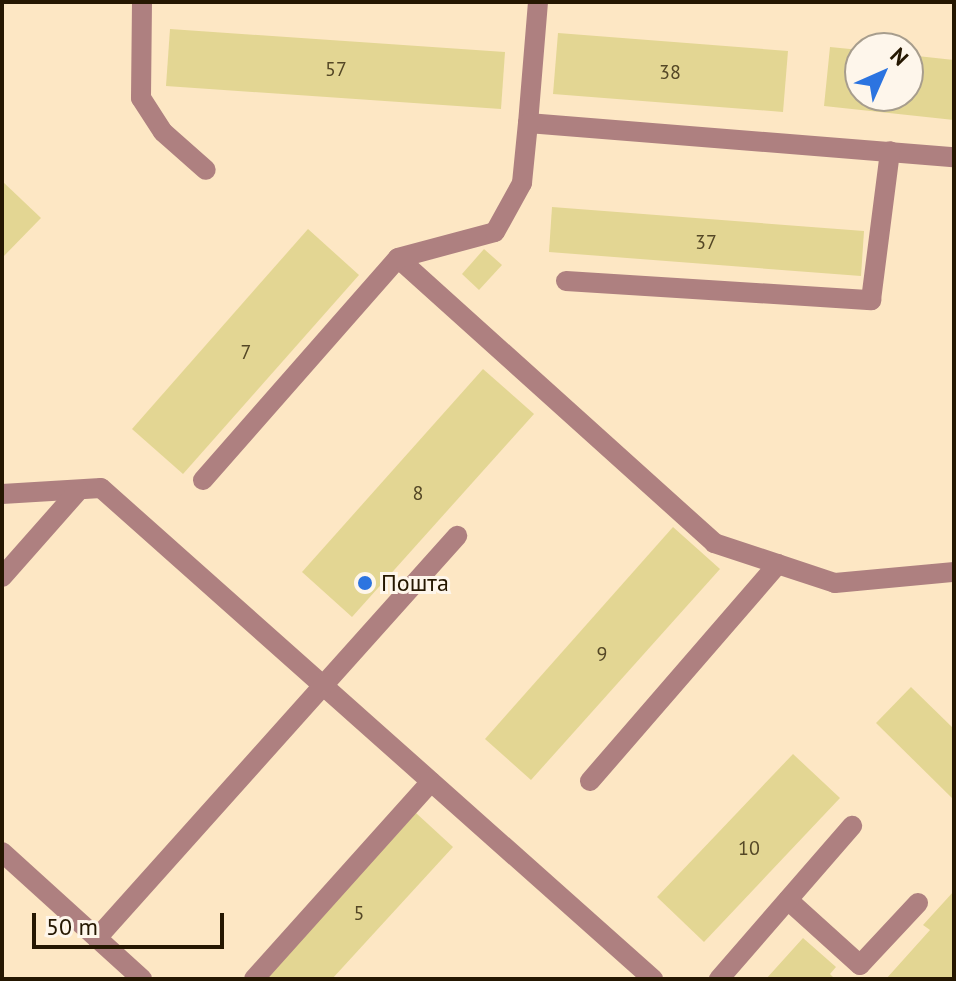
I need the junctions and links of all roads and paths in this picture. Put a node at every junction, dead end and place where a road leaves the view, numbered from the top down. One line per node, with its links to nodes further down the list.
1 (142, 2): 6 (street)
2 (538, 2): 3 (street)
3 (528, 123): 4 (street); 7 (street)
4 (890, 151): 5 (street); 8 (street)
5 (954, 157)
6 (206, 170)
7 (398, 258): 9 (street); 13 (street)
8 (566, 281)
9 (203, 480)
10 (78, 491): 11 (street); 15 (street); 16 (street)
11 (2, 494)
12 (457, 536): 16 (street)
13 (778, 564): 14 (street); 17 (street)
14 (954, 572)
15 (2, 577)
16 (326, 688): 18 (street); 23 (street)
17 (590, 781)
18 (431, 782): 25 (street); 26 (street)
19 (852, 826): 21 (street)
20 (2, 852): 23 (street)
21 (788, 900): 22 (street); 27 (street)
22 (918, 903)
23 (97, 938): 24 (street)
24 (142, 979)
25 (254, 979)
26 (653, 979)
27 (719, 979)

